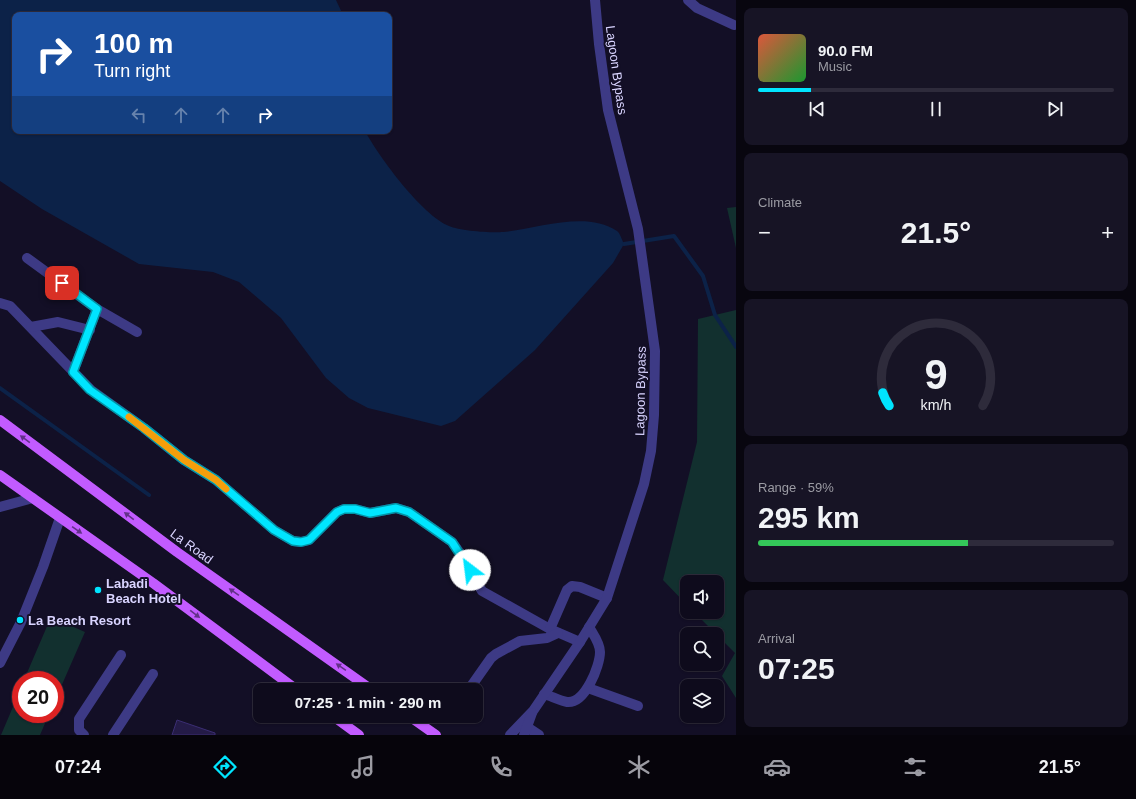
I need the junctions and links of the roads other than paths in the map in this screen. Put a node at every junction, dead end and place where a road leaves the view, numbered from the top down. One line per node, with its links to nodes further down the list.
1 (596, 0): 16 (street, Lagoon Bypass)
2 (688, 0): 3 (street)
3 (734, 25)
4 (27, 258): 6 (street)
5 (0, 303): 7 (street)
6 (97, 309): 8 (street); 9 (street)
7 (31, 327): 8 (street); 10 (street)
8 (90, 330): 10 (street)
9 (137, 332)
10 (73, 372): 18 (street)
11 (0, 420): 24 (main road, La Road, one-way to 11)
12 (0, 475): 13 (main road)
13 (33, 498): 14 (street); 15 (main road)
14 (0, 507)
15 (60, 518): 21 (street); 23 (main road, one-way to 23)
16 (607, 598): 17 (street, Lagoon Bypass); 18 (street)
17 (589, 627): 19 (street, Lagoon Bypass); 26 (street)
18 (554, 631): 19 (street); 25 (street)
19 (580, 642): 27 (street, Lagoon Bypass)
20 (121, 655): 33 (street)
21 (0, 663)
22 (153, 674): 34 (street)
23 (288, 683)
24 (362, 683)
25 (473, 683)
26 (588, 688): 27 (street); 28 (street)
27 (544, 694): 29 (street, Lagoon Bypass)
28 (638, 706)
29 (532, 711): 32 (street, Lagoon Bypass); 37 (street, Lagoon Bypass)
30 (343, 723): 35 (main road)
31 (419, 723): 36 (main road)
32 (525, 731): 38 (street)
33 (84, 735)
34 (113, 735)
35 (359, 735)
36 (436, 735)
37 (510, 735)
38 (539, 735)

